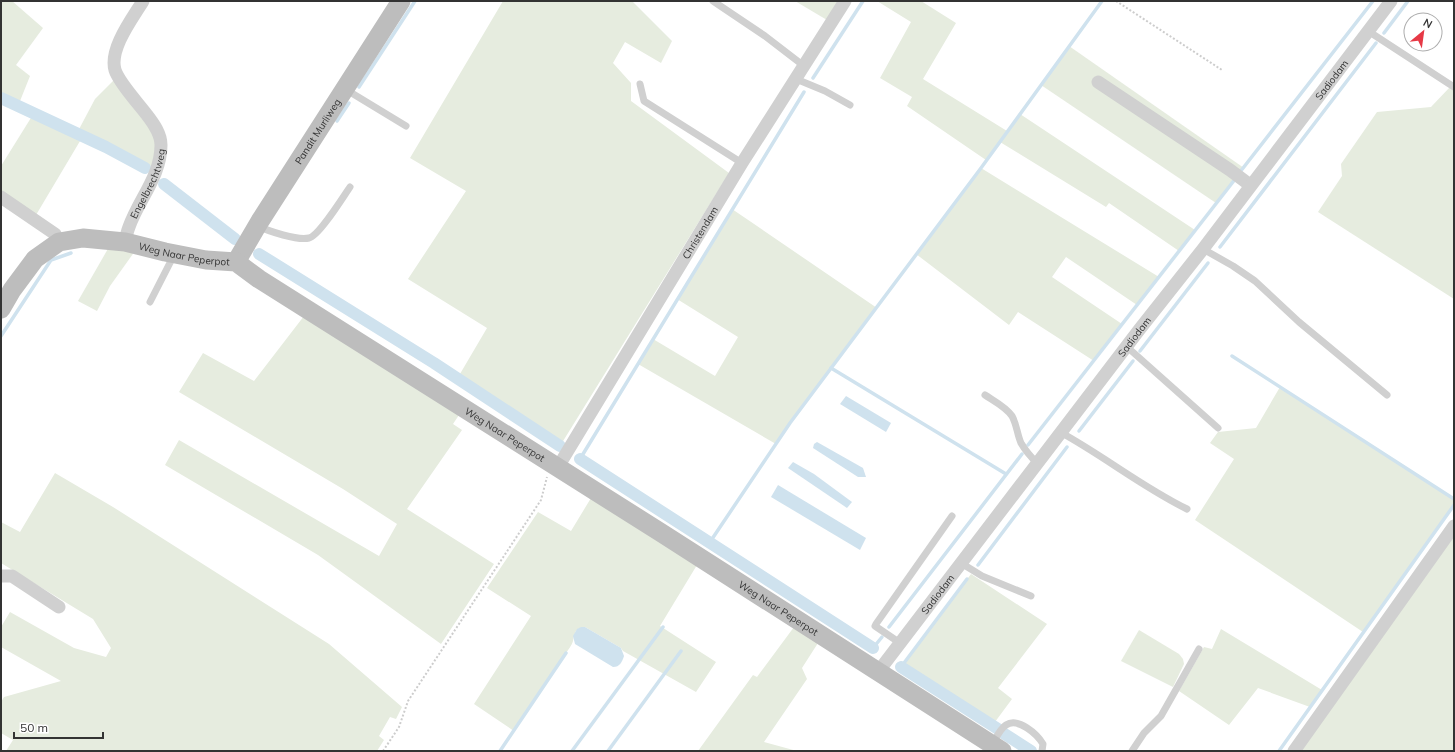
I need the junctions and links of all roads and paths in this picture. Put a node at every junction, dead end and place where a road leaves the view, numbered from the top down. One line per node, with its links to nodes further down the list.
1 (143, 1): 23 (street, Engelbrechtweg)
2 (401, 1): 14 (street, Pandit Murliweg)
3 (713, 1): 8 (lane)
4 (845, 1): 8 (street, Christendam)
5 (1116, 1): 9 (path)
6 (1391, 1): 7 (street, Sadiodam)
7 (1368, 31): 13 (lane); 18 (street, Sadiodam)
8 (804, 66): 10 (street, Christendam)
9 (1222, 70)
10 (796, 79): 15 (lane); 17 (street, Christendam)
11 (1098, 82): 18 (street)
12 (640, 84): 17 (lane)
13 (1454, 87)
14 (344, 89): 16 (lane); 21 (street, Pandit Murliweg)
15 (850, 105)
16 (406, 126)
17 (742, 163): 35 (street, Christendam)
18 (1250, 185): 24 (street, Sadiodam)
19 (350, 187): 21 (lane)
20 (1, 197): 22 (street)
21 (258, 226): 26 (street, Pandit Murliweg)
22 (59, 242): 23 (street, Weg Naar Peperpot); 28 (street, Weg Naar Peperpot)
23 (125, 242): 25 (street, Weg Naar Peperpot)
24 (1203, 249): 29 (street, Sadiodam); 30 (lane)
25 (175, 254): 26 (street, Weg Naar Peperpot); 27 (lane)
26 (236, 262): 35 (street, Weg Naar Peperpot)
27 (150, 302)
28 (1, 309)
29 (1126, 346): 32 (lane); 33 (street, Sadiodam)
30 (1387, 394)
31 (985, 395): 34 (lane)
32 (1218, 428)
33 (1060, 432): 34 (street, Sadiodam); 36 (lane)
34 (1037, 463): 39 (street, Sadiodam)
35 (554, 465): 45 (street, Weg Naar Peperpot); 47 (path)
36 (1187, 509)
37 (952, 516): 43 (lane)
38 (1454, 526): 50 (street)
39 (961, 563): 41 (lane); 43 (street, Sadiodam)
40 (1, 576): 42 (street)
41 (1031, 596)
42 (59, 608)
43 (900, 643): 45 (street, Sadiodam)
44 (1199, 649): 49 (lane)
45 (878, 672): 46 (street, Weg Naar Peperpot)
46 (994, 749): 48 (lane)
47 (383, 751)
48 (1042, 751)
49 (1132, 751)
50 (1294, 751)

